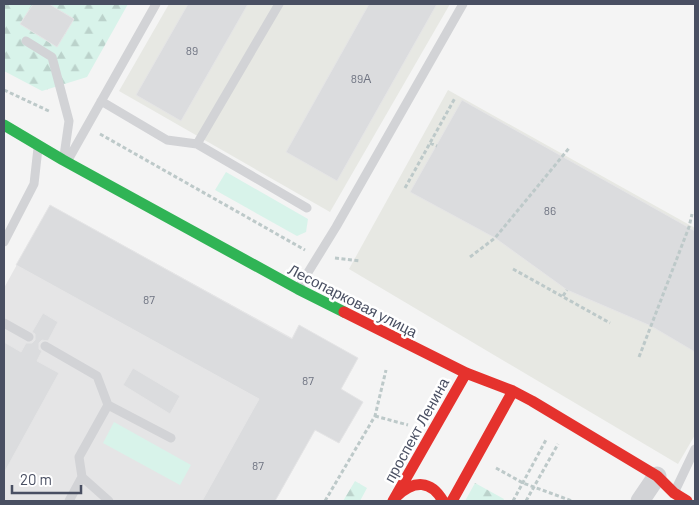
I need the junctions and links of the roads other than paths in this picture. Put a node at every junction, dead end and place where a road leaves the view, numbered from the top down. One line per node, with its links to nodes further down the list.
1 (156, 4): 5 (lane)
2 (279, 4): 7 (lane)
3 (462, 4): 12 (lane)
4 (26, 41): 9 (lane)
5 (101, 101): 7 (lane); 9 (lane)
6 (4, 125): 8 (main road, Лесопарковая улица)
7 (198, 144): 10 (lane)
8 (38, 145): 9 (main road, Лесопарковая улица); 11 (lane)
9 (65, 161): 12 (main road, Лесопарковая улица)
10 (307, 208)
11 (4, 242)
12 (298, 289): 16 (main road, Лесопарковая улица)
13 (4, 323): 14 (lane)
14 (29, 337)
15 (45, 346): 18 (lane)
16 (466, 373): 17 (main road, Лесопарковая улица); 24 (main road, проспект Ленина)
17 (513, 391): 21 (main road, Лесопарковая улица); 28 (main road)
18 (108, 405): 19 (lane); 22 (lane)
19 (171, 438)
20 (695, 449): 23 (lane)
21 (657, 476): 23 (main road, Лесопарковая улица); 29 (street)
22 (82, 477): 25 (lane); 26 (lane)
23 (674, 493): 30 (main road, Лесопарковая улица)
24 (395, 498): 27 (main road)
25 (69, 501)
26 (109, 501)
27 (442, 501)
28 (452, 501)
29 (640, 501)
30 (687, 501)

